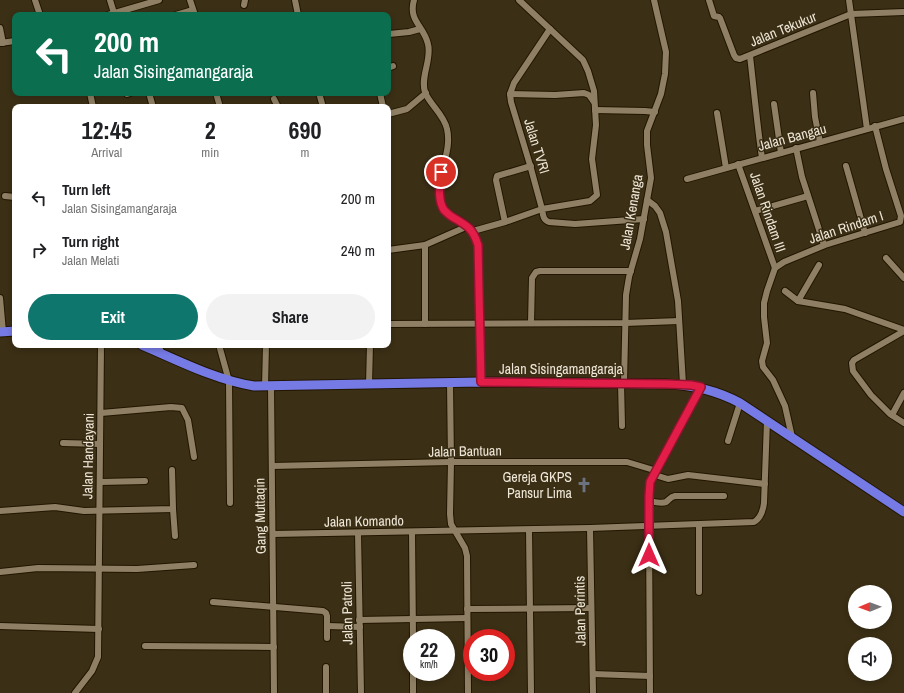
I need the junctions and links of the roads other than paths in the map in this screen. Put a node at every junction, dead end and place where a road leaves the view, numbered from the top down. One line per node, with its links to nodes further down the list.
1 (35, 0): 11 (street)
2 (110, 0): 12 (street)
3 (159, 0): 13 (street)
4 (190, 0): 14 (street)
5 (295, 0): 15 (street)
6 (414, 0): 19 (street)
7 (519, 0): 20 (street)
8 (654, 0): 33 (street, Jalan Kenanga)
9 (708, 0): 24 (street, Jalan Tekukur)
10 (849, 0): 17 (street)
11 (39, 12)
12 (111, 12)
13 (118, 12)
14 (194, 12)
15 (297, 12)
16 (904, 12): 17 (street, Jalan Tekukur)
17 (851, 14): 24 (street, Jalan Tekukur); 38 (street)
18 (0, 28): 23 (street)
19 (420, 29): 21 (street); 25 (street)
20 (550, 29): 27 (street); 29 (street)
21 (391, 34)
22 (12, 41): 23 (street)
23 (2, 43)
24 (750, 56): 42 (street)
25 (426, 93): 34 (street); 56 (street)
26 (813, 93): 39 (street)
27 (510, 94): 29 (street); 44 (street, Jalan TVRI)
28 (274, 99): 30 (street)
29 (594, 103): 32 (street)
30 (276, 104)
31 (774, 104): 41 (street)
32 (595, 110): 33 (street); 52 (street)
33 (654, 112): 51 (street, Jalan Kenanga)
34 (391, 113)
35 (717, 113): 46 (street)
36 (904, 119): 37 (street, Jalan Bangau)
37 (875, 126): 38 (street, Jalan Bangau); 58 (street, Jalan Rindam I)
38 (867, 129): 39 (street, Jalan Bangau)
39 (820, 142): 40 (street, Jalan Bangau)
40 (796, 148): 41 (street, Jalan Bangau); 49 (street)
41 (781, 152): 42 (street, Jalan Bangau)
42 (762, 158): 43 (street, Jalan Bangau)
43 (738, 164): 46 (street, Jalan Bangau); 53 (street, Jalan Rindam III)
44 (531, 166): 52 (street, Jalan TVRI); 55 (street)
45 (846, 166): 58 (street)
46 (726, 168): 47 (street, Jalan Bangau)
47 (687, 179)
48 (5, 196): 50 (street)
49 (808, 196): 53 (street); 60 (street)
50 (12, 197)
51 (647, 200): 54 (street, Jalan Kenanga); 70 (street)
52 (542, 209): 54 (street); 55 (street)
53 (755, 211): 64 (street, Jalan Rindam III)
54 (644, 219): 65 (street, Jalan Kenanga)
55 (505, 222): 57 (street)
56 (468, 226): 57 (street); 59 (street)
57 (473, 231): 75 (street)
58 (865, 233): 60 (street, Jalan Rindam I)
59 (425, 245): 61 (street); 74 (street)
60 (824, 245): 64 (street, Jalan Rindam I)
61 (391, 250)
62 (886, 258): 66 (street)
63 (819, 265): 69 (street)
64 (774, 268): 99 (street)
65 (631, 271): 71 (street); 72 (street, Jalan Kenanga)
66 (904, 278)
67 (785, 291): 69 (street)
68 (0, 298): 78 (street)
69 (798, 301): 77 (street)
70 (679, 321): 72 (street); 89 (street)
71 (531, 323): 72 (street); 75 (street)
72 (625, 323): 87 (street, Jalan Kenanga)
73 (391, 324): 74 (street)
74 (425, 324): 75 (street)
75 (480, 324): 85 (street)
76 (12, 331): 78 (highway)
77 (904, 331): 95 (street)
78 (2, 332)
79 (101, 348): 94 (street, Jalan Handayani)
80 (221, 348): 84 (street)
81 (266, 348): 90 (street, Gang Muttaqin)
82 (370, 348): 88 (street)
83 (160, 349): 84 (highway, Jalan Sisingamangaraja)
84 (230, 381): 90 (highway, Jalan Sisingamangaraja); 113 (street)
85 (481, 382): 86 (highway, Jalan Sisingamangaraja); 87 (highway, Jalan Sisingamangaraja)
86 (450, 383): 88 (highway, Jalan Sisingamangaraja); 104 (street)
87 (622, 383): 89 (highway, Jalan Sisingamangaraja); 98 (street, Jalan Kenanga)
88 (369, 384): 90 (highway, Jalan Sisingamangaraja)
89 (684, 384): 91 (highway, Jalan Sisingamangaraja)
90 (268, 386): 105 (street, Gang Muttaqin)
91 (701, 387): 93 (highway, Jalan Sisingamangaraja); 107 (street)
92 (904, 393): 95 (street)
93 (740, 402): 96 (highway, Jalan Sisingamangaraja); 100 (street)
94 (101, 414): 102 (street, Jalan Handayani); 103 (street)
95 (892, 415): 97 (street)
96 (767, 421): 99 (highway, Jalan Sisingamangaraja); 110 (street)
97 (904, 422)
98 (622, 426)
99 (792, 437): 117 (highway, Jalan Sisingamangaraja)
100 (728, 441)
101 (63, 443): 102 (street)
102 (100, 444): 109 (street, Jalan Handayani)
103 (194, 457)
104 (451, 462): 105 (street, Jalan Bantuan); 107 (street, Jalan Bantuan); 123 (street)
105 (272, 466): 125 (street, Gang Muttaqin)
106 (172, 470): 114 (street)
107 (656, 473): 110 (street, Jalan Bantuan); 112 (street)
108 (144, 481): 109 (street)
109 (100, 482): 115 (street, Jalan Handayani)
110 (765, 484): 118 (street)
111 (724, 496): 112 (street)
112 (649, 501): 119 (street)
113 (230, 503)
114 (173, 509): 115 (street); 126 (street)
115 (100, 510): 116 (street); 128 (street, Jalan Handayani)
116 (0, 511)
117 (904, 512)
118 (699, 526): 119 (street); 130 (street)
119 (649, 527): 120 (street); 149 (street)
120 (590, 528): 121 (street); 133 (street, Jalan Perintis)
121 (529, 530): 123 (street); 135 (street)
122 (412, 532): 123 (street, Jalan Komando); 124 (street, Jalan Komando); 137 (street)
123 (455, 532): 134 (street)
124 (358, 533): 125 (street, Jalan Komando); 138 (street, Jalan Patroli)
125 (272, 534): 132 (street, Gang Muttaqin)
126 (175, 536)
127 (194, 565): 128 (street)
128 (99, 568): 129 (street); 142 (street, Jalan Handayani)
129 (0, 572)
130 (699, 592)
131 (213, 602): 132 (street)
132 (273, 606): 140 (street); 146 (street, Gang Muttaqin)
133 (592, 608): 135 (street); 148 (street, Jalan Perintis)
134 (467, 609): 135 (street); 136 (street)
135 (530, 609): 157 (street)
136 (468, 618): 137 (street); 156 (street)
137 (412, 619): 138 (street); 143 (street)
138 (359, 620): 141 (street, Jalan Patroli)
139 (0, 626): 142 (street)
140 (328, 626): 141 (street); 144 (street)
141 (360, 627): 154 (street, Jalan Patroli)
142 (98, 629): 151 (street, Jalan Handayani)
143 (413, 629)
144 (327, 638)
145 (145, 646): 146 (street)
146 (274, 647): 152 (street, Gang Muttaqin)
147 (326, 666): 153 (street)
148 (593, 674): 149 (street); 158 (street, Jalan Perintis)
149 (650, 676): 159 (street)
150 (413, 681): 155 (street)
151 (75, 693)
152 (274, 693)
153 (326, 693)
154 (361, 693)
155 (413, 693)
156 (468, 693)
157 (531, 693)
158 (593, 693)
159 (650, 693)

